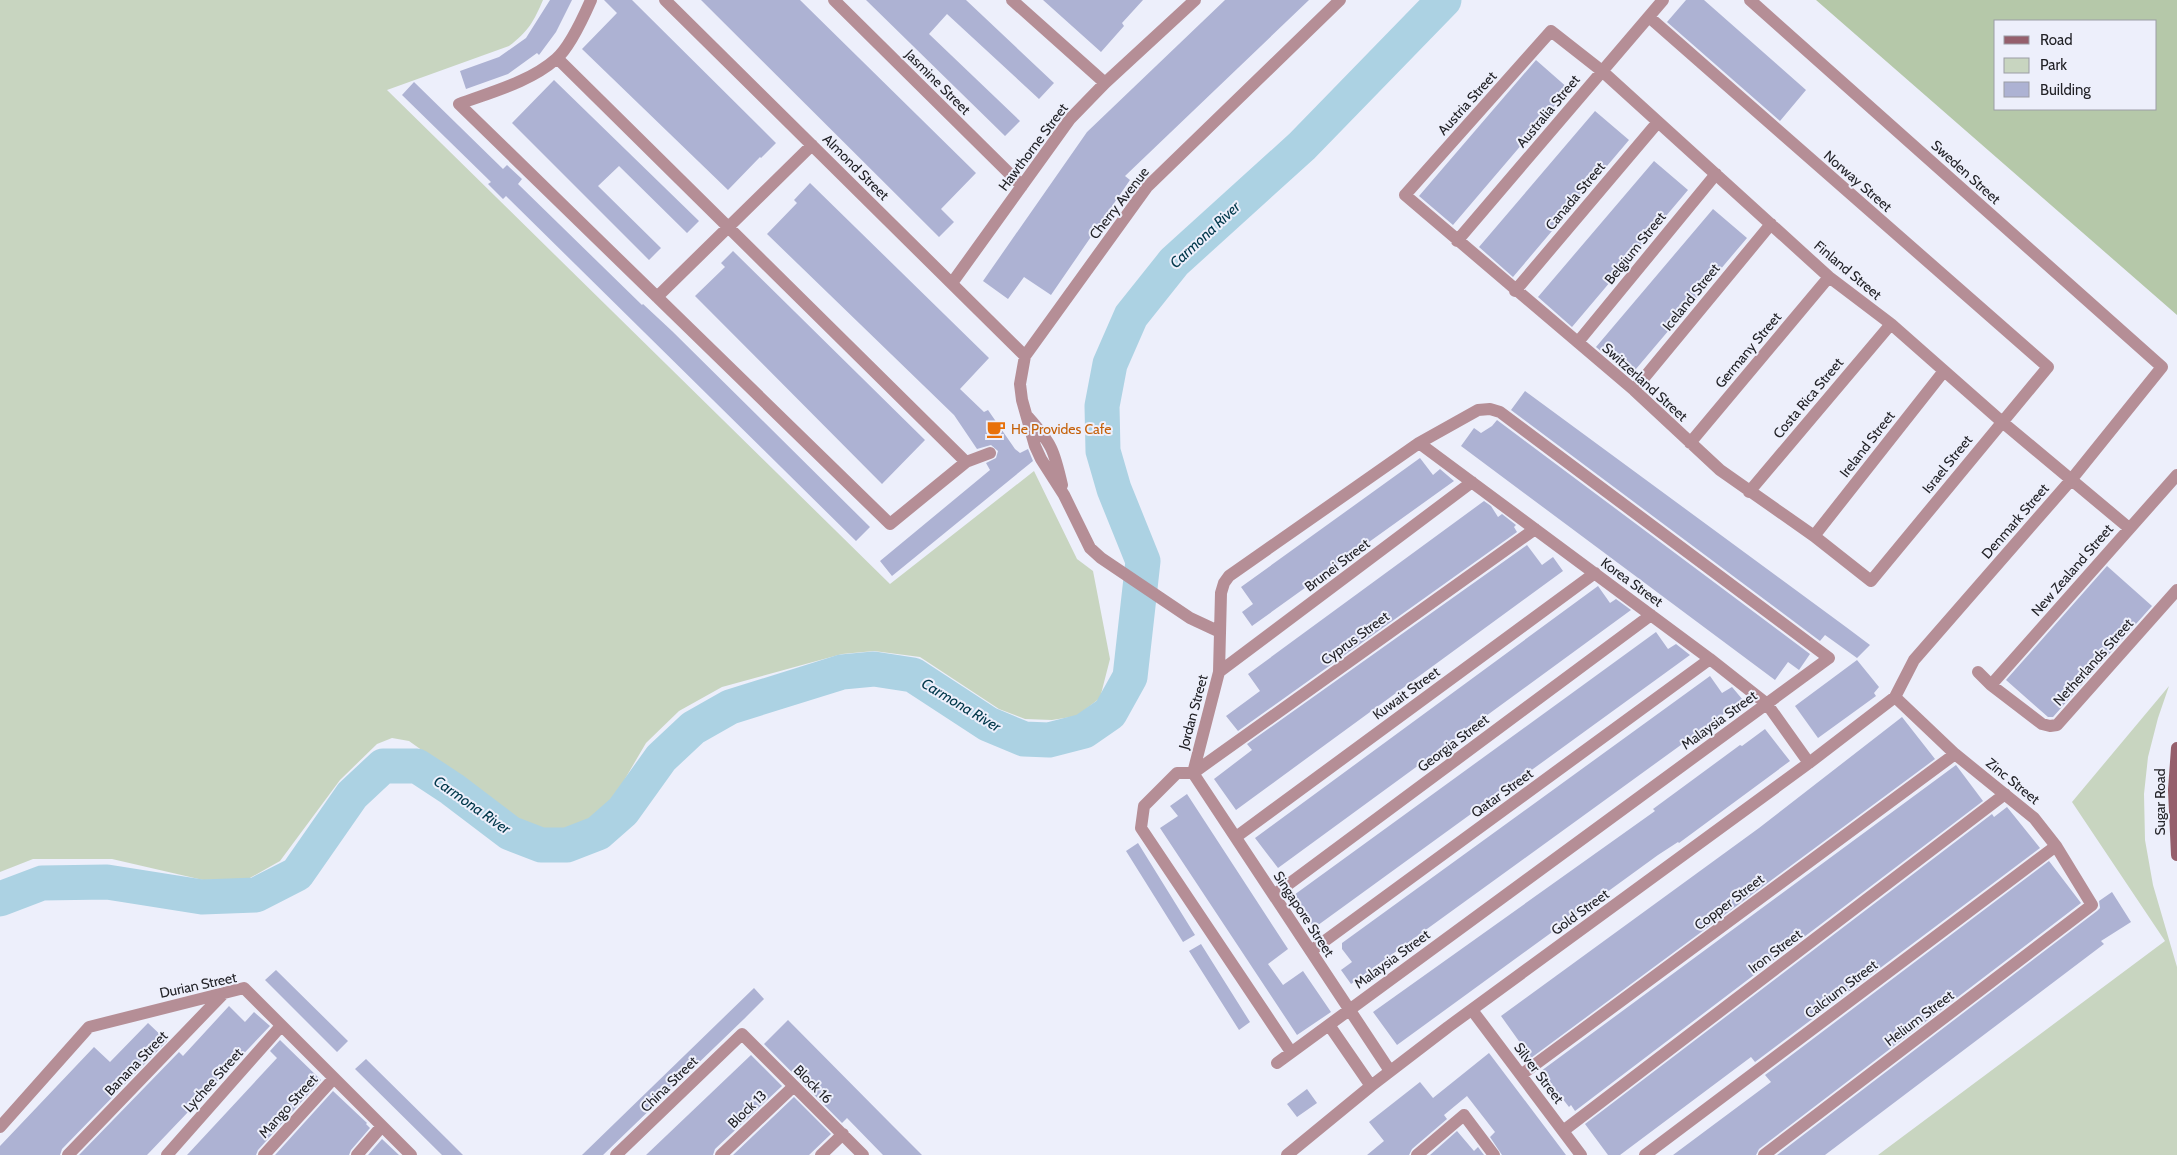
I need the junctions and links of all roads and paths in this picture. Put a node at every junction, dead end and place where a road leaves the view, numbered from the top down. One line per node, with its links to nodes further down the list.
1 (590, 0): 11 (street)
2 (665, 0): 15 (street, Almond Street)
3 (834, 0): 17 (street, Jasmine Street)
4 (1012, 0): 13 (street)
5 (1340, 0): 28 (street, Cherry Avenue)
6 (1663, 0): 9 (street, Australia Street)
7 (1750, 0): 30 (street, Sweden Street)
8 (1190, 1): 13 (street, Hawthorne Street)
9 (1649, 17): 12 (street, Australia Street); 29 (street, Norway Street)
10 (1551, 31): 12 (street, Finland Street); 18 (street, Austria Street)
11 (558, 59): 20 (street); 25 (street)
12 (1602, 71): 14 (street, Finland Street); 21 (street, Australia Street)
13 (1105, 82): 17 (street, Hawthorne Street)
14 (1658, 122): 16 (street, Finland Street); 24 (street, Canada Street)
15 (812, 145): 20 (street); 23 (street, Almond Street)
16 (1716, 174): 19 (street, Finland Street); 27 (street, Belgium Street)
17 (1022, 186): 23 (street, Hawthorne Street)
18 (1405, 195): 21 (street, Switzerland Street)
19 (1771, 224): 22 (street, Finland Street); 32 (street, Iceland Street)
20 (729, 226): 25 (street); 38 (street)
21 (1457, 241): 24 (street, Switzerland Street)
22 (1830, 277): 26 (street, Finland Street); 36 (street, Germany Street)
23 (952, 283): 28 (street, Almond Street)
24 (1515, 291): 27 (street, Switzerland Street)
25 (657, 297): 38 (street)
26 (1890, 324): 31 (street, Finland Street); 42 (street, Costa Rica Street)
27 (1578, 342): 32 (street, Switzerland Street)
28 (1025, 356): 50 (street, Cherry Avenue)
29 (2048, 367): 34 (street, Israel Street)
30 (2162, 367): 40 (street, Denmark Street)
31 (1944, 371): 34 (street, Finland Street); 45 (street, Ireland Street)
32 (1634, 390): 36 (street, Switzerland Street)
33 (1478, 410): 35 (street, Jordan Street); 56 (street, Malaysia Street)
34 (2001, 422): 40 (street, Finland Street); 47 (street, Israel Street)
35 (1419, 443): 41 (street, Korea Street); 50 (street, Jordan Street)
36 (1690, 443): 42 (street, Switzerland Street)
37 (990, 453): 38 (street)
38 (966, 462)
39 (2177, 475): 43 (street, New Zealand Street)
40 (2071, 480): 43 (street, Finland Street); 55 (street, Denmark Street)
41 (1472, 482): 44 (street, Korea Street); 52 (street, Brunei Street)
42 (1749, 492): 45 (street, Switzerland Street)
43 (2128, 528): 54 (street, New Zealand Street)
44 (1535, 529): 46 (street, Korea Street); 60 (street, Cyprus Street)
45 (1814, 536): 47 (street, Switzerland Street)
46 (1595, 573): 49 (street, Korea Street); 62 (street, Kuwait Street)
47 (1871, 581)
48 (2177, 590): 54 (street, Netherlands Street)
49 (1651, 615): 51 (street, Korea Street); 65 (street, Georgia Street)
50 (1220, 632): 52 (street, Jordan Street)
51 (1710, 659): 56 (street, Korea Street); 67 (street, Qatar Street)
52 (1219, 672): 60 (street, Jordan Street)
53 (1978, 672): 54 (street, Netherlands Street)
54 (1992, 685)
55 (1895, 697): 58 (street, Zinc Street); 59 (street, Gold Street)
56 (1767, 704): 59 (street, Korea Street); 69 (street, Malaysia Street)
57 (2177, 748): 64 (main road, Sugar Road)
58 (1955, 754): 61 (street, Zinc Street); 77 (street, Copper Street)
59 (1809, 763): 70 (street, Gold Street)
60 (1193, 773): 62 (street, Singapore Street); 74 (street)
61 (2005, 794): 63 (street, Zinc Street); 83 (street, Iron Street)
62 (1236, 837): 65 (street, Singapore Street)
63 (2056, 846): 66 (street, Zinc Street); 98 (street, Calcium Street)
64 (2177, 855)
65 (1274, 895): 67 (street, Singapore Street)
66 (2092, 905): 99 (street, Helium Street)
67 (1311, 951): 69 (street, Singapore Street)
68 (225, 992): 72 (street, Durian Street); 82 (street, Durian Street); 85 (street, Banana Street)
69 (1349, 1010): 71 (street, Malaysia Street); 76 (street, Singapore Street)
70 (1472, 1010): 76 (street, Gold Street); 77 (street, Silver Street)
71 (1329, 1025): 74 (street, Malaysia Street); 80 (street)
72 (281, 1026): 78 (street, Durian Street); 86 (street, Lychee Street)
73 (742, 1034): 79 (street, Block 16); 90 (street, China Street)
74 (1291, 1052): 75 (street, Malaysia Street)
75 (1277, 1063)
76 (1390, 1071): 80 (street, Gold Street)
77 (1521, 1075): 83 (street, Silver Street)
78 (334, 1078): 81 (street, Durian Street); 87 (street, Mango Street)
79 (794, 1086): 84 (street, Block 16); 91 (street, Block 13)
80 (1370, 1086): 94 (street, Gold Street)
81 (382, 1126): 88 (street); 89 (street, Durian Street)
82 (0, 1127)
83 (1564, 1131): 97 (street, Silver Street)
84 (843, 1134): 92 (street); 93 (street, Block 16)
85 (68, 1155)
86 (167, 1155)
87 (264, 1155)
88 (357, 1155)
89 (411, 1155)
90 (616, 1155)
91 (721, 1155)
92 (821, 1155)
93 (863, 1155)
94 (1287, 1155)
95 (1417, 1155): 96 (street)
96 (1494, 1155)
97 (1581, 1155)
98 (1645, 1155)
99 (1764, 1155)

